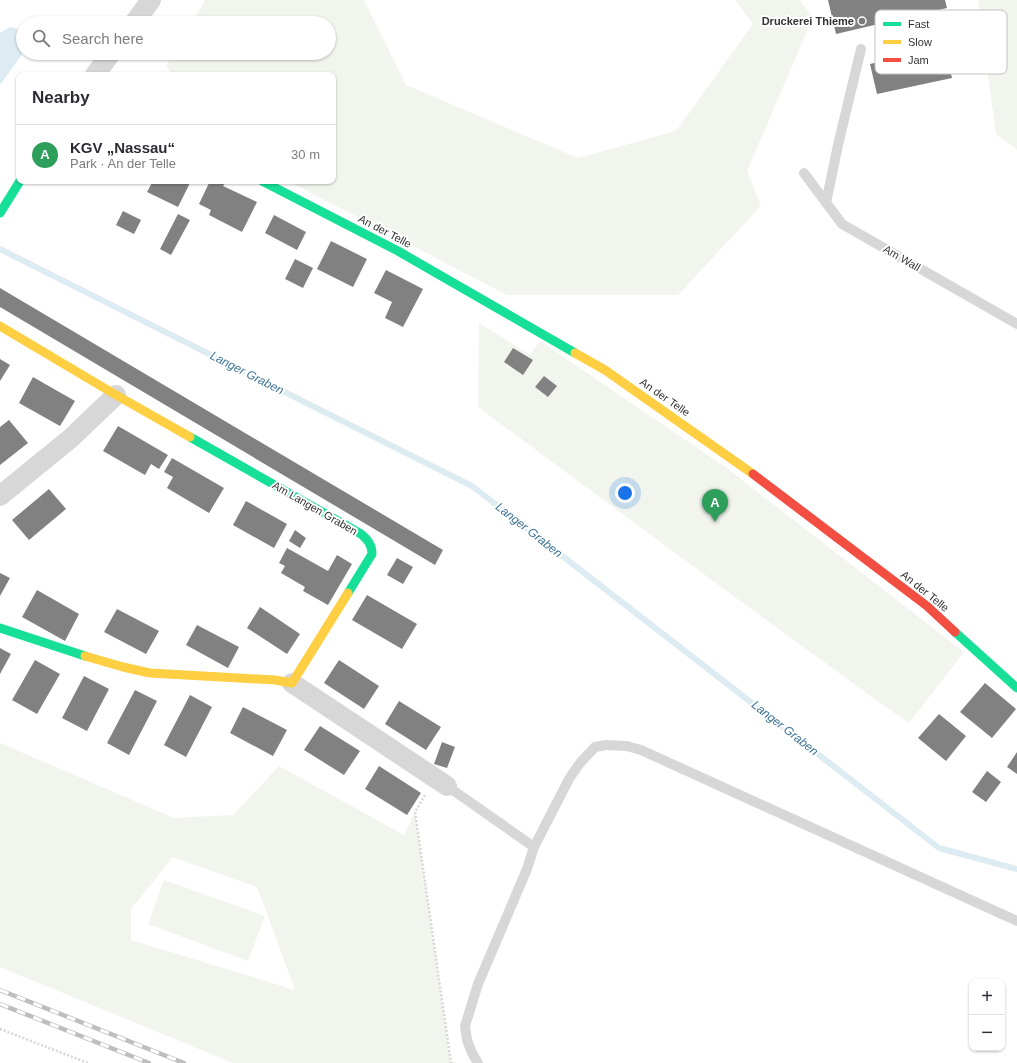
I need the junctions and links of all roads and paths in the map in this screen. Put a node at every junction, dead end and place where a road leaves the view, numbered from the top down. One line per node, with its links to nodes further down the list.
1 (151, 0): 2 (street)
2 (139, 16)
3 (861, 49): 9 (lane)
4 (106, 60): 5 (street)
5 (97, 72)
6 (804, 173): 9 (lane, Am Wall)
7 (18, 184): 10 (street)
8 (268, 184): 17 (street, An der Telle)
9 (826, 203): 11 (lane, Am Wall)
10 (0, 213)
11 (1017, 324)
12 (0, 326): 13 (street, Am Langen Graben)
13 (116, 395): 14 (street); 16 (street, Am Langen Graben)
14 (0, 496)
15 (0, 628): 16 (street)
16 (292, 683): 18 (street)
17 (1017, 688)
18 (441, 781): 19 (lane); 23 (path)
19 (534, 848): 20 (lane); 24 (lane)
20 (1017, 921)
21 (0, 1029): 22 (path)
22 (88, 1063)
23 (451, 1063)
24 (478, 1063)

